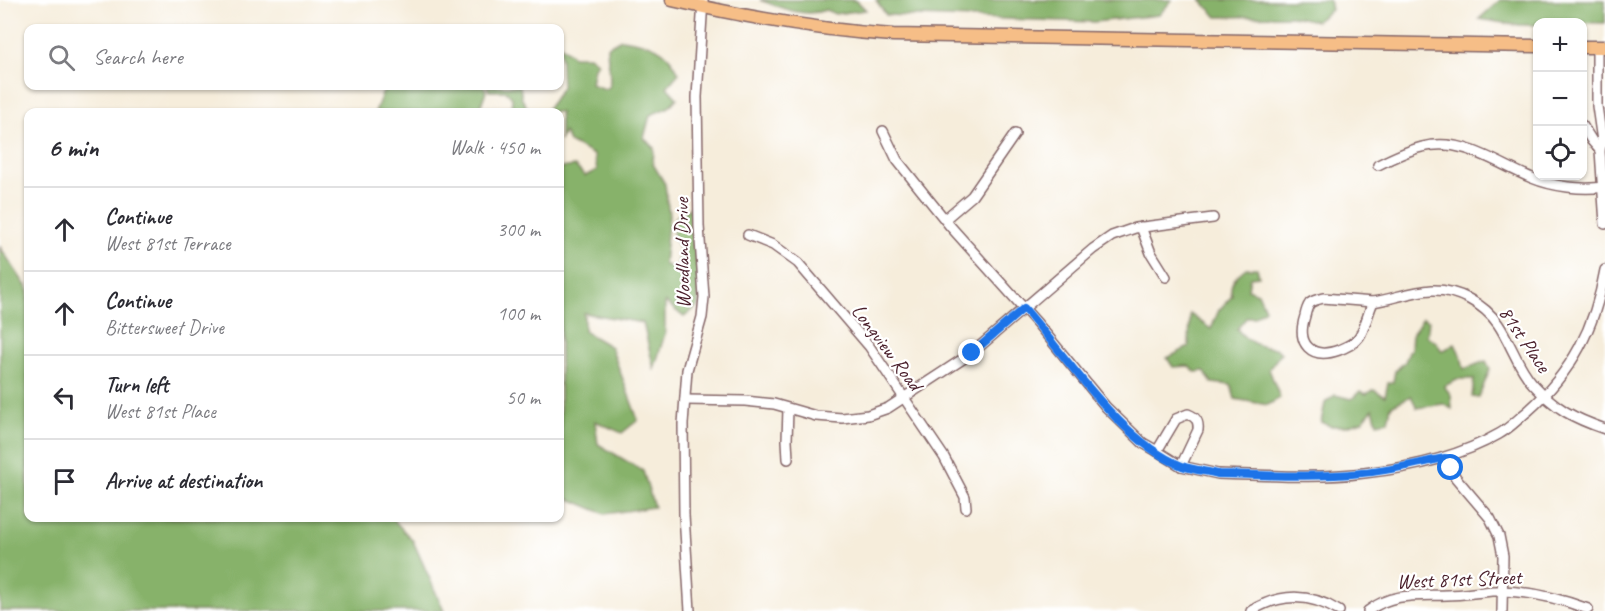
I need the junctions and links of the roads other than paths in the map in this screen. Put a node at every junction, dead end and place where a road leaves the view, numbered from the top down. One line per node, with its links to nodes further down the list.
1 (672, 0): 2 (main road)
2 (703, 4): 3 (main road); 23 (street, Woodland Drive)
3 (1533, 46)
4 (1601, 47): 8 (street)
5 (1583, 126): 8 (street)
6 (883, 131): 12 (street)
7 (1015, 134): 12 (street)
8 (1600, 150): 10 (street)
9 (1378, 165): 10 (street)
10 (1604, 187): 13 (street)
11 (1213, 218): 14 (street)
12 (945, 219): 20 (street)
13 (1605, 224)
14 (1141, 227): 17 (street); 20 (street)
15 (748, 235): 22 (street, Longview Road)
16 (1605, 270): 18 (street)
17 (1166, 278)
18 (1603, 295): 21 (street)
19 (1374, 302): 19 (street, 81st Place); 21 (street, 81st Place)
20 (1024, 308): 22 (street); 26 (street)
21 (1545, 395): 25 (street, 81st Place); 27 (street)
22 (904, 398): 24 (street); 30 (street, Longview Road)
23 (685, 400): 24 (street); 33 (street, Woodland Drive)
24 (788, 409): 28 (street)
25 (1605, 429)
26 (1157, 451): 29 (street); 29 (street)
27 (1445, 458): 29 (street); 31 (street)
28 (788, 459)
29 (1181, 466)
30 (966, 508)
31 (1503, 591): 32 (street, West 81st Street); 36 (street, West 81st Street); 37 (street)
32 (1588, 609)
33 (690, 611)
34 (1251, 611): 35 (street)
35 (1339, 611)
36 (1368, 611)
37 (1502, 611)

